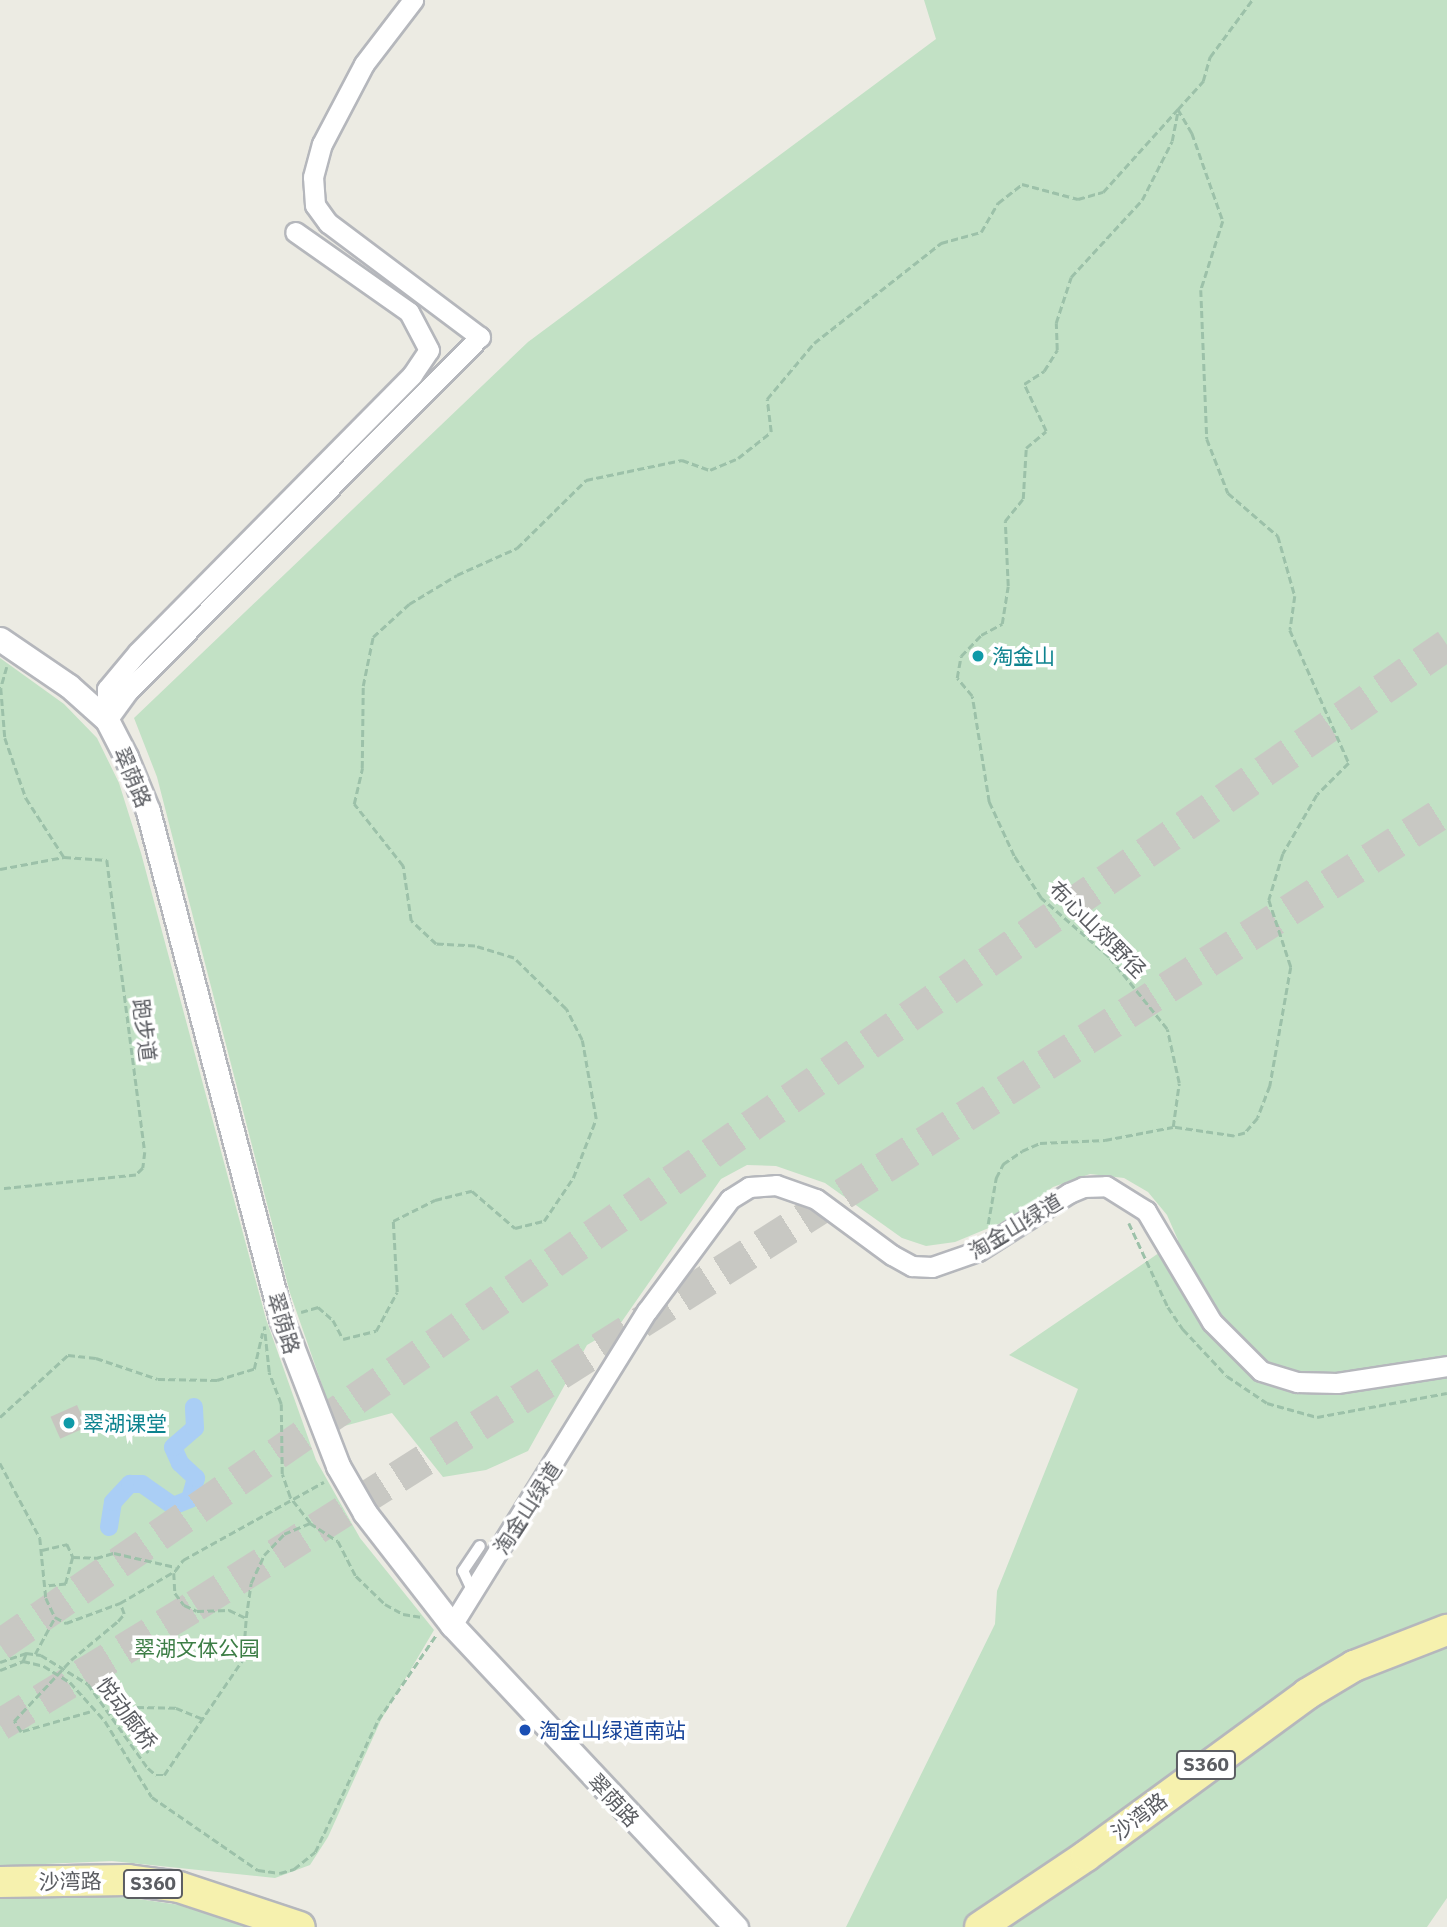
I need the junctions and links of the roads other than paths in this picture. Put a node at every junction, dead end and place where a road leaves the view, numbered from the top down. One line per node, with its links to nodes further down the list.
1 (413, 0): 4 (street)
2 (295, 232): 4 (street)
3 (0, 639): 4 (street, 翠荫路)
4 (107, 720): 8 (street, 翠荫路)
5 (1447, 1366): 7 (street, 淘金山绿道)
6 (480, 1546): 7 (lane)
7 (472, 1590): 8 (street, 淘金山绿道)
8 (446, 1627): 12 (street, 翠荫路)
9 (1447, 1630): 13 (main road, 沙湾路 / S360)
10 (0, 1882): 11 (main road, 沙湾路 / S360)
11 (300, 1927)
12 (736, 1927)
13 (980, 1927)

